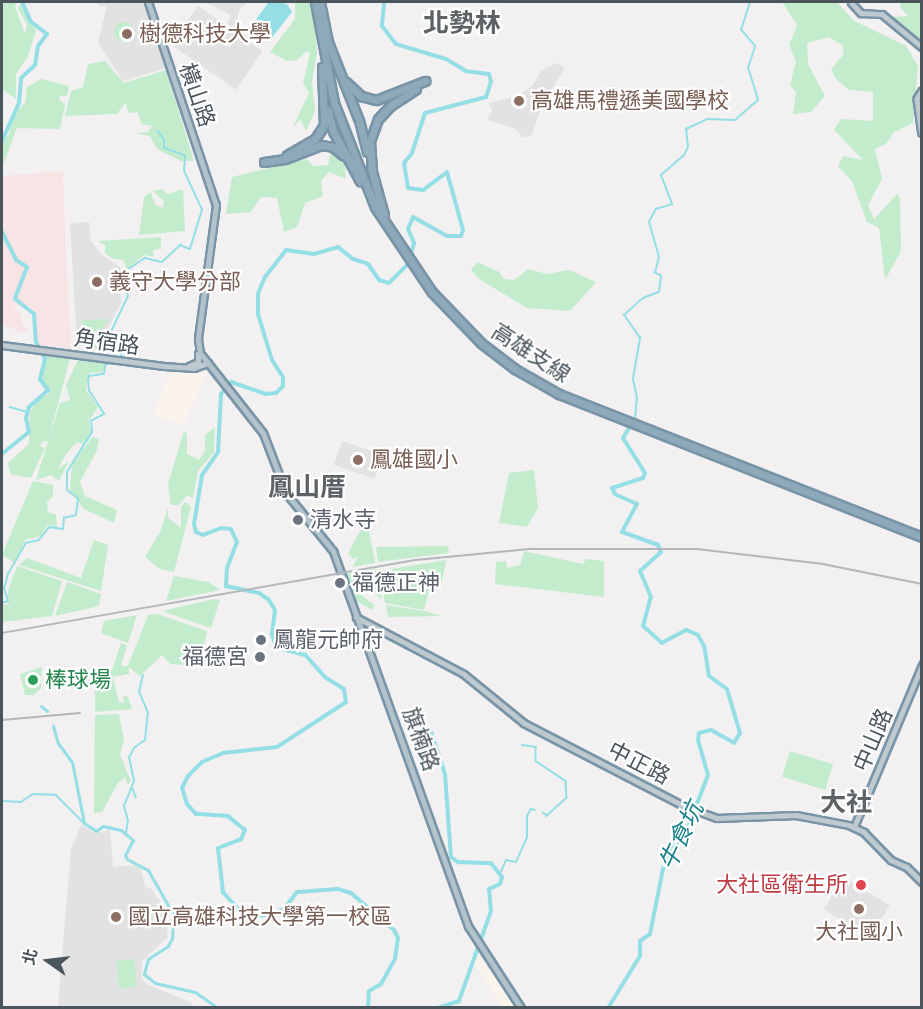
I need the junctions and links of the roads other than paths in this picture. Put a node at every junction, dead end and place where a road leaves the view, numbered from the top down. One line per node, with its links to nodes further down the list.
1 (147, 2): 20 (main road, 橫山路)
2 (318, 2): 4 (highway, 高雄支線); 6 (highway); 11 (highway, 高雄支線)
3 (851, 2): 5 (main road)
4 (316, 10): 7 (highway); 11 (highway, 高雄支線)
5 (921, 46)
6 (339, 72): 8 (highway); 17 (highway)
7 (323, 78): 14 (highway); 15 (highway)
8 (425, 81)
9 (416, 89): 17 (highway)
10 (921, 91): 12 (main road)
11 (340, 116): 13 (highway, 高雄支線)
12 (921, 133)
13 (347, 136): 18 (highway, 高雄支線); 19 (highway, 高雄支線)
14 (287, 155)
15 (347, 159): 16 (highway); 19 (highway)
16 (264, 162)
17 (372, 170): 18 (highway)
18 (384, 215): 21 (highway, 高雄支線)
19 (390, 232): 21 (highway, 高雄支線)
20 (211, 242): 23 (main road); 24 (main road)
21 (400, 245): 28 (highway, 高雄支線)
22 (2, 344): 25 (main road, 角宿路)
23 (198, 354): 24 (main road); 25 (main road)
24 (206, 363): 25 (main road, 角宿路); 26 (main road); 27 (main road)
25 (191, 367): 26 (main road)
26 (212, 371): 27 (main road)
27 (223, 381): 29 (main road, 旗楠路)
28 (921, 535)
29 (357, 616): 31 (main road, 中正路); 33 (main road, 旗楠路)
30 (921, 665): 31 (main road, 中山路)
31 (854, 827): 32 (main road, 中正路)
32 (921, 882)
33 (520, 1008)

